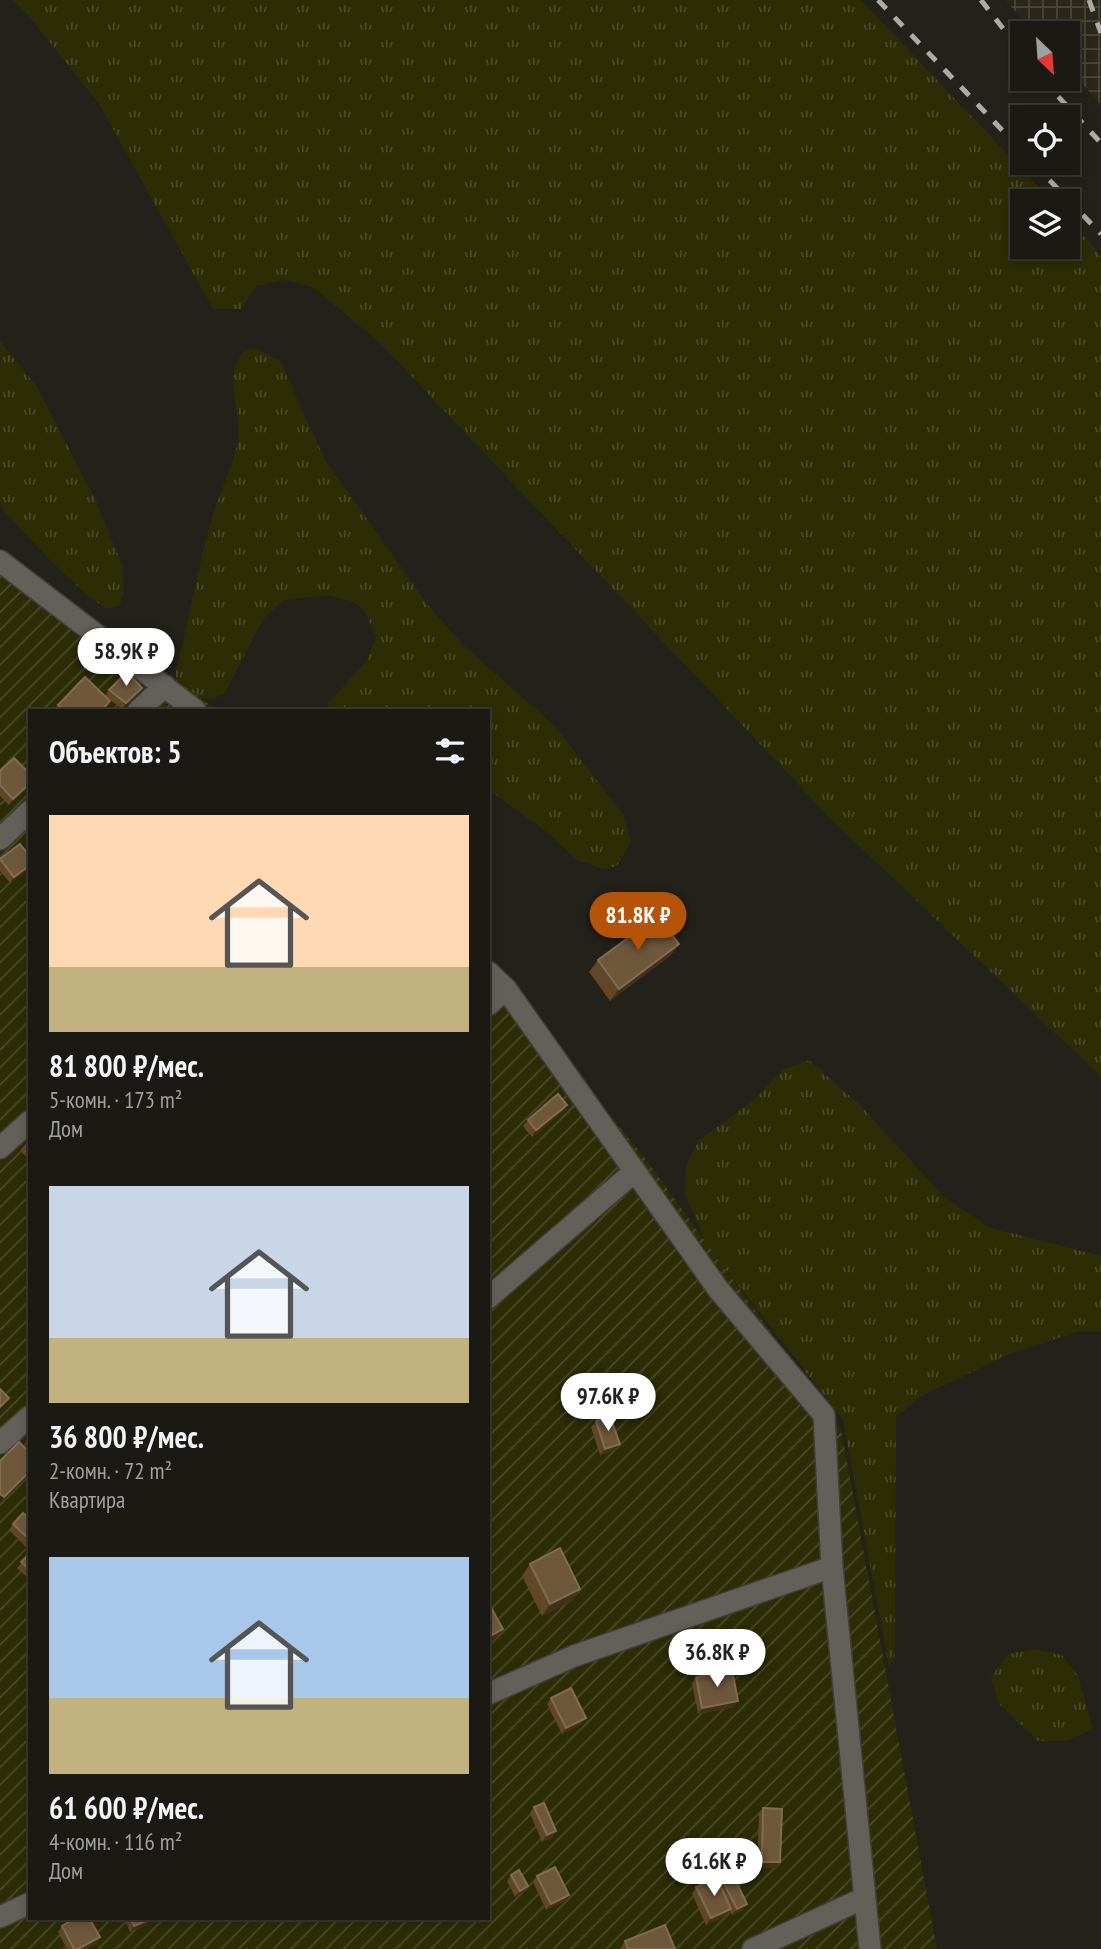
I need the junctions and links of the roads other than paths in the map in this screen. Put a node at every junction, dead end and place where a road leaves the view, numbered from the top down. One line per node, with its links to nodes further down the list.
1 (0, 561): 2 (street)
2 (165, 686): 3 (street); 4 (street)
3 (140, 709)
4 (194, 709)
5 (28, 813): 6 (street)
6 (0, 839)
7 (490, 974): 8 (street)
8 (506, 989): 9 (street); 12 (street)
9 (490, 1003)
10 (28, 1123): 11 (street)
11 (0, 1148)
12 (634, 1172): 13 (street); 16 (street)
13 (490, 1296)
14 (28, 1418): 15 (street)
15 (0, 1443)
16 (832, 1567): 17 (street); 18 (street)
17 (490, 1693)
18 (864, 1898): 21 (street); 22 (street)
19 (28, 1904): 20 (street)
20 (0, 1917)
21 (753, 1949)
22 (870, 1949)

